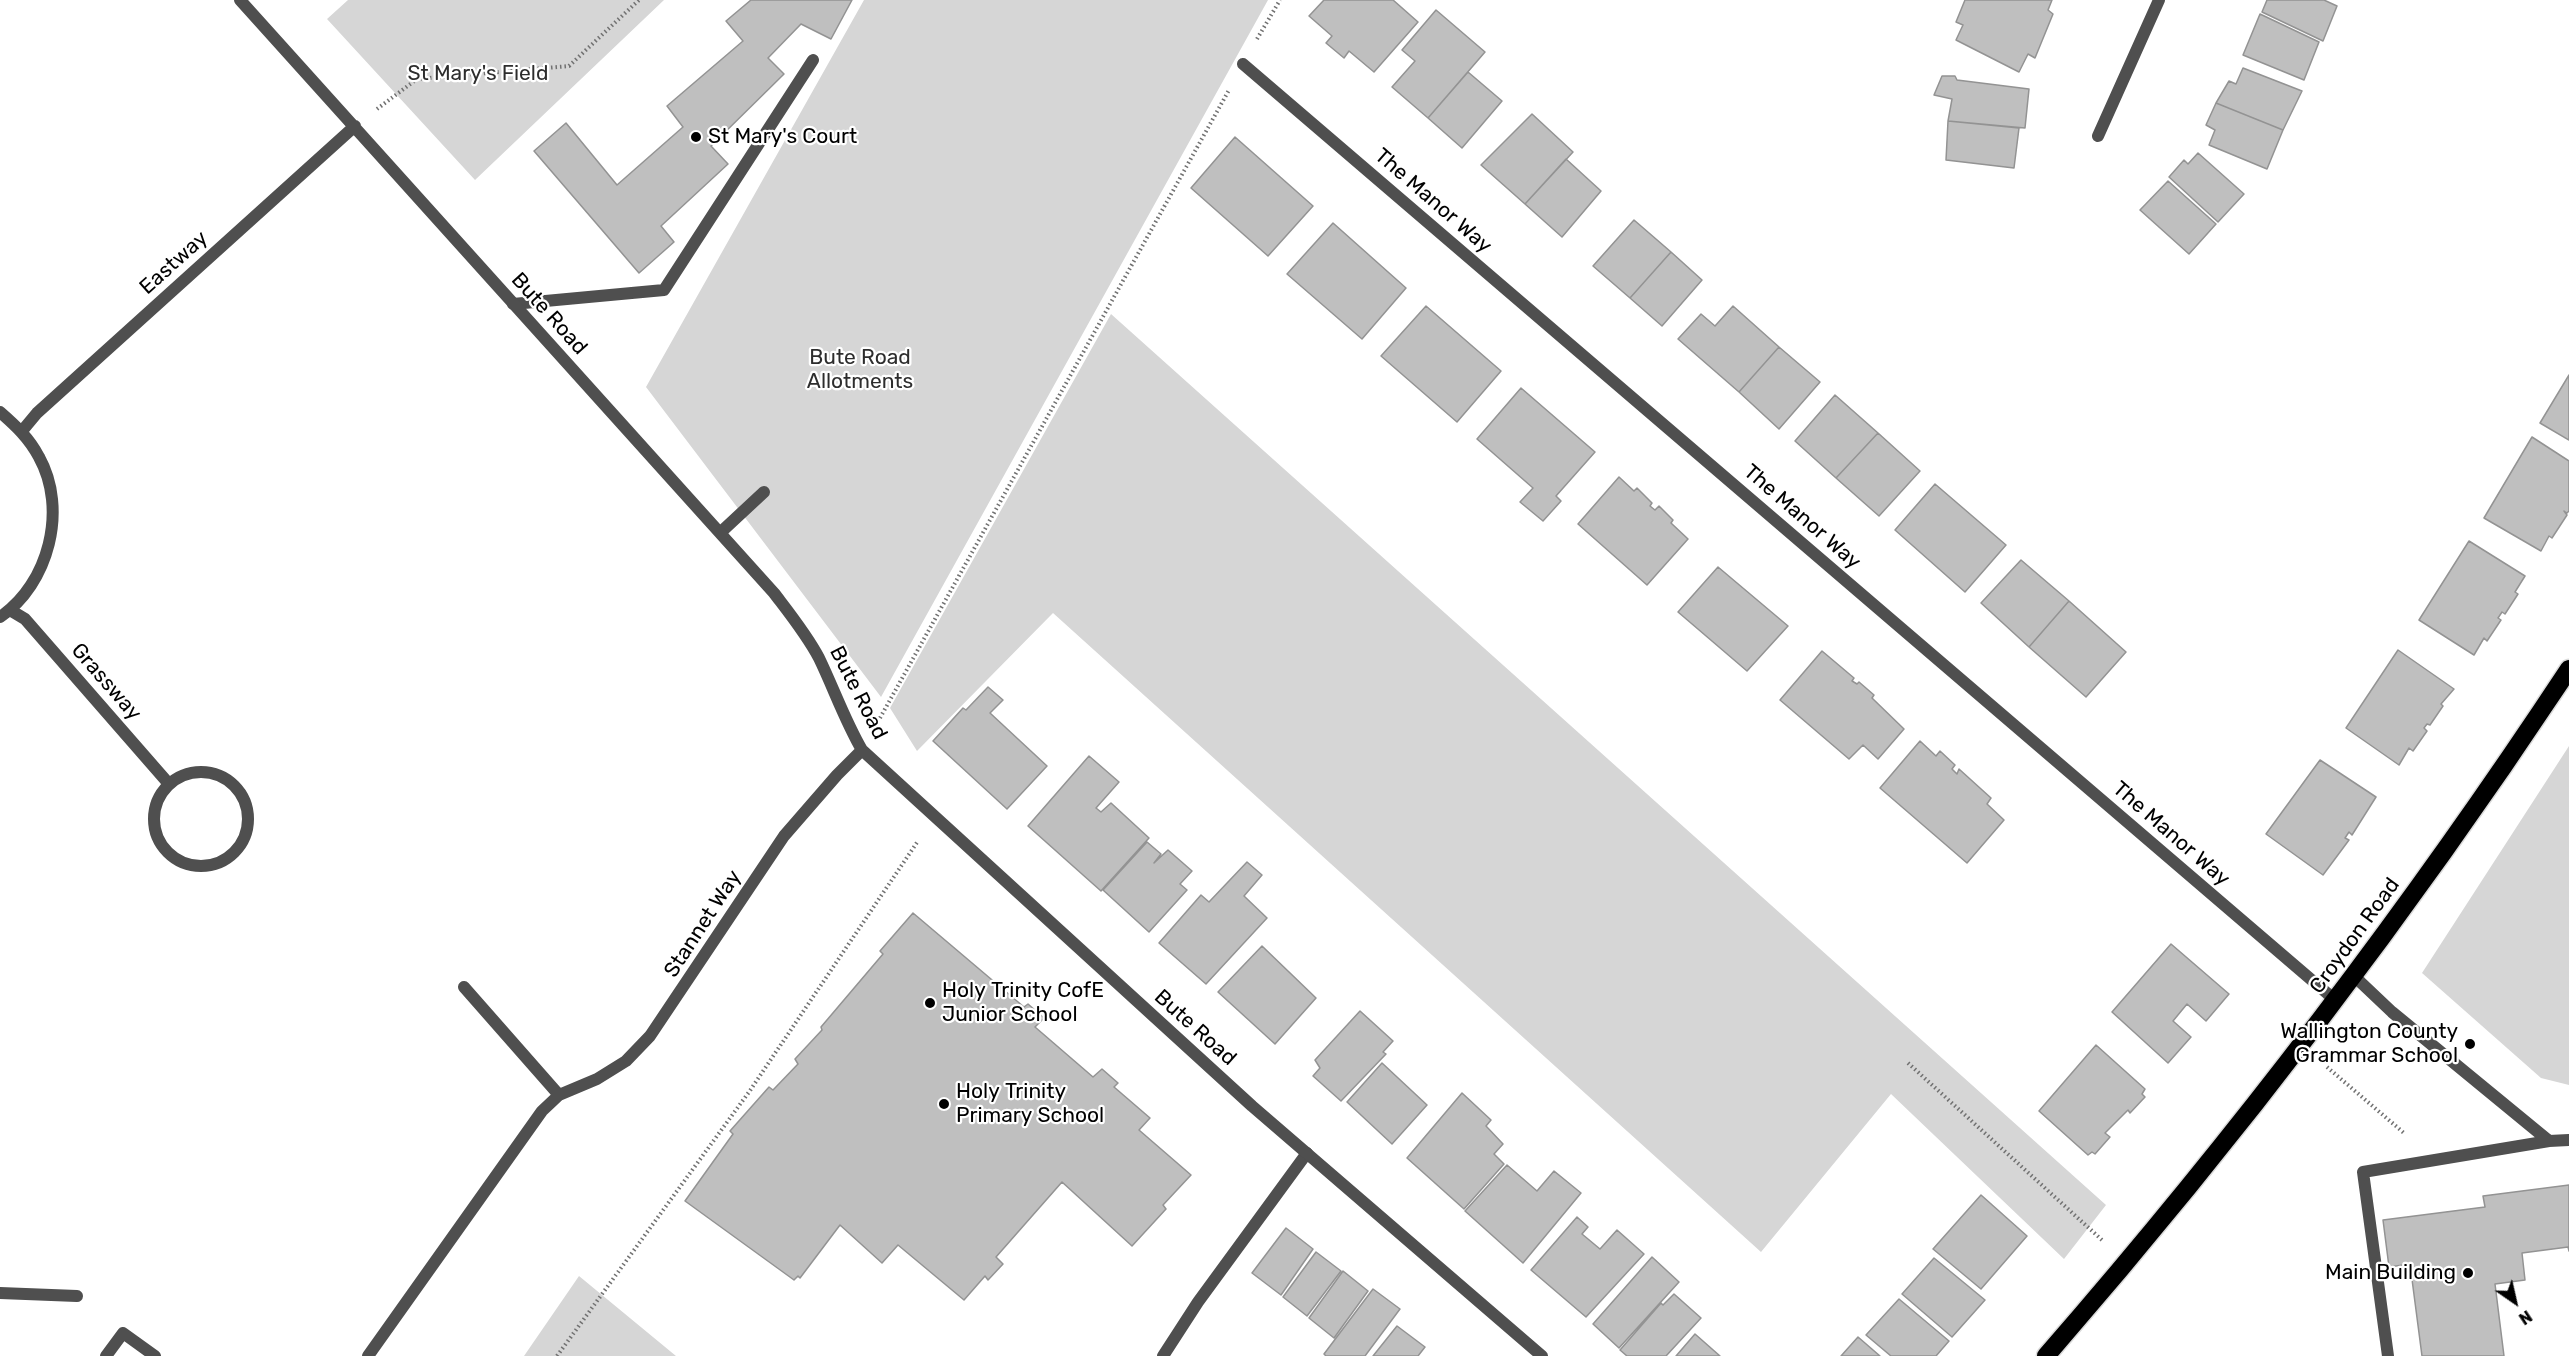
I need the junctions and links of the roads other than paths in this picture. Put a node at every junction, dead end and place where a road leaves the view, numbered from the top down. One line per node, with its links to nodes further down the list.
1 (240, 0): 5 (street, Bute Road)
2 (2159, 0): 6 (street)
3 (813, 60): 7 (street)
4 (1243, 64): 18 (street, The Manor Way)
5 (355, 126): 7 (street, Bute Road); 9 (street, Eastway)
6 (2098, 136)
7 (513, 304): 11 (street, Bute Road)
8 (0, 412): 9 (street)
9 (22, 431): 12 (street)
10 (764, 492): 11 (street)
11 (721, 532): 14 (street, Bute Road)
12 (5, 614): 15 (street, Grassway)
13 (2569, 669): 16 (highway, Croydon Road)
14 (862, 750): 19 (street, Stannet Way); 22 (street, Bute Road)
15 (169, 784): 15 (street)
16 (2354, 976): 18 (highway, Croydon Road); 21 (street)
17 (464, 987): 19 (street)
18 (2335, 1000): 30 (highway, Croydon Road)
19 (559, 1095): 27 (street, Stannet Way)
20 (2569, 1140): 21 (street)
21 (2549, 1141): 31 (street)
22 (1307, 1153): 28 (street); 29 (street, Bute Road)
23 (0, 1293): 24 (street)
24 (77, 1296)
25 (106, 1356): 26 (street)
26 (155, 1356)
27 (368, 1356)
28 (1163, 1356)
29 (1542, 1356)
30 (2046, 1356)
31 (2388, 1356)

